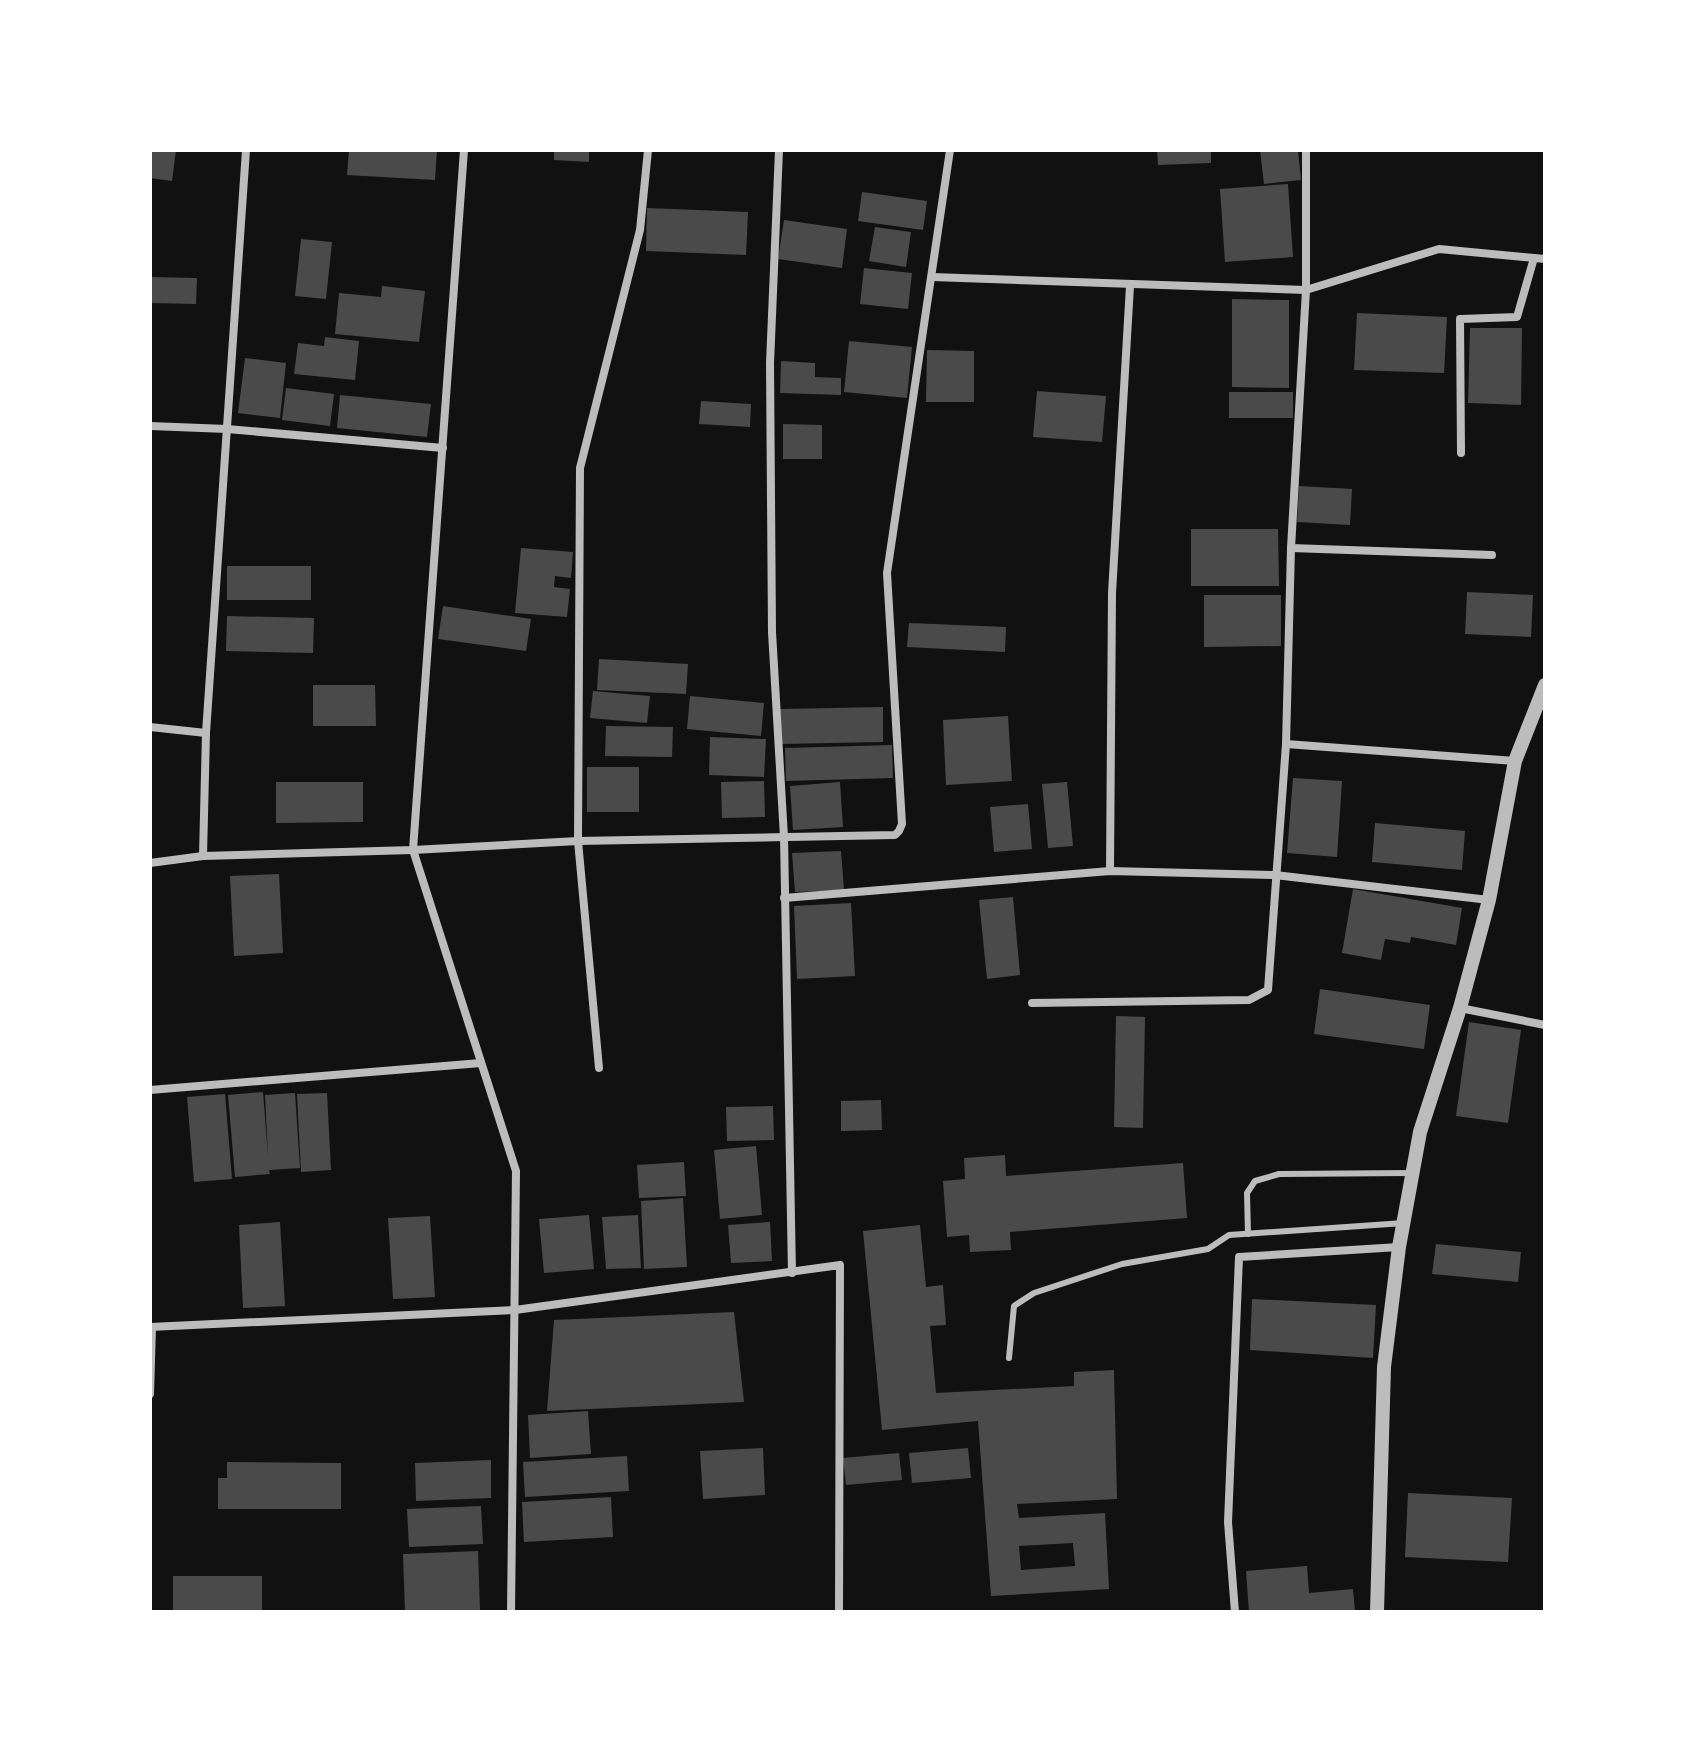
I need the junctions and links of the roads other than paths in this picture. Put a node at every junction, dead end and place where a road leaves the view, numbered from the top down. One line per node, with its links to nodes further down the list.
1 (246, 150): 13 (street)
2 (464, 150): 14 (street)
3 (648, 150): 24 (street)
4 (779, 150): 23 (street)
5 (950, 150): 9 (street)
6 (1306, 150): 11 (street)
7 (1534, 258): 8 (street); 11 (street); 15 (street)
8 (1545, 259)
9 (932, 277): 10 (street); 23 (street)
10 (1130, 286): 11 (street); 28 (street)
11 (1306, 290): 16 (street)
12 (150, 426): 13 (street)
13 (227, 429): 14 (street); 20 (street)
14 (443, 448): 25 (street)
15 (1461, 453)
16 (1291, 548): 17 (street); 21 (street)
17 (1492, 555)
18 (1545, 685): 22 (street)
19 (150, 727): 20 (street)
20 (206, 733): 26 (street)
21 (1286, 744): 22 (street); 29 (street)
22 (1515, 761): 31 (street)
23 (784, 837): 24 (street); 30 (street)
24 (578, 841): 25 (street); 36 (street)
25 (413, 850): 26 (street); 35 (street)
26 (203, 856): 27 (street)
27 (150, 863)
28 (1110, 871): 29 (street); 30 (street)
29 (1275, 875): 31 (street); 32 (street)
30 (784, 898): 42 (street)
31 (1489, 900): 33 (street)
32 (1032, 1003)
33 (1460, 1008): 34 (street); 38 (street)
34 (1545, 1025)
35 (481, 1063): 37 (street); 43 (street)
36 (599, 1068)
37 (150, 1090)
38 (1412, 1173): 39 (street); 40 (lane)
39 (1404, 1223): 40 (lane); 41 (street)
40 (1248, 1234): 45 (lane)
41 (1399, 1247): 49 (street); 50 (street)
42 (792, 1273): 43 (street); 48 (street)
43 (515, 1310): 44 (street); 47 (street)
44 (151, 1327): 46 (street)
45 (1009, 1358)
46 (150, 1394)
47 (511, 1612)
48 (839, 1612)
49 (1235, 1612)
50 (1377, 1612)

